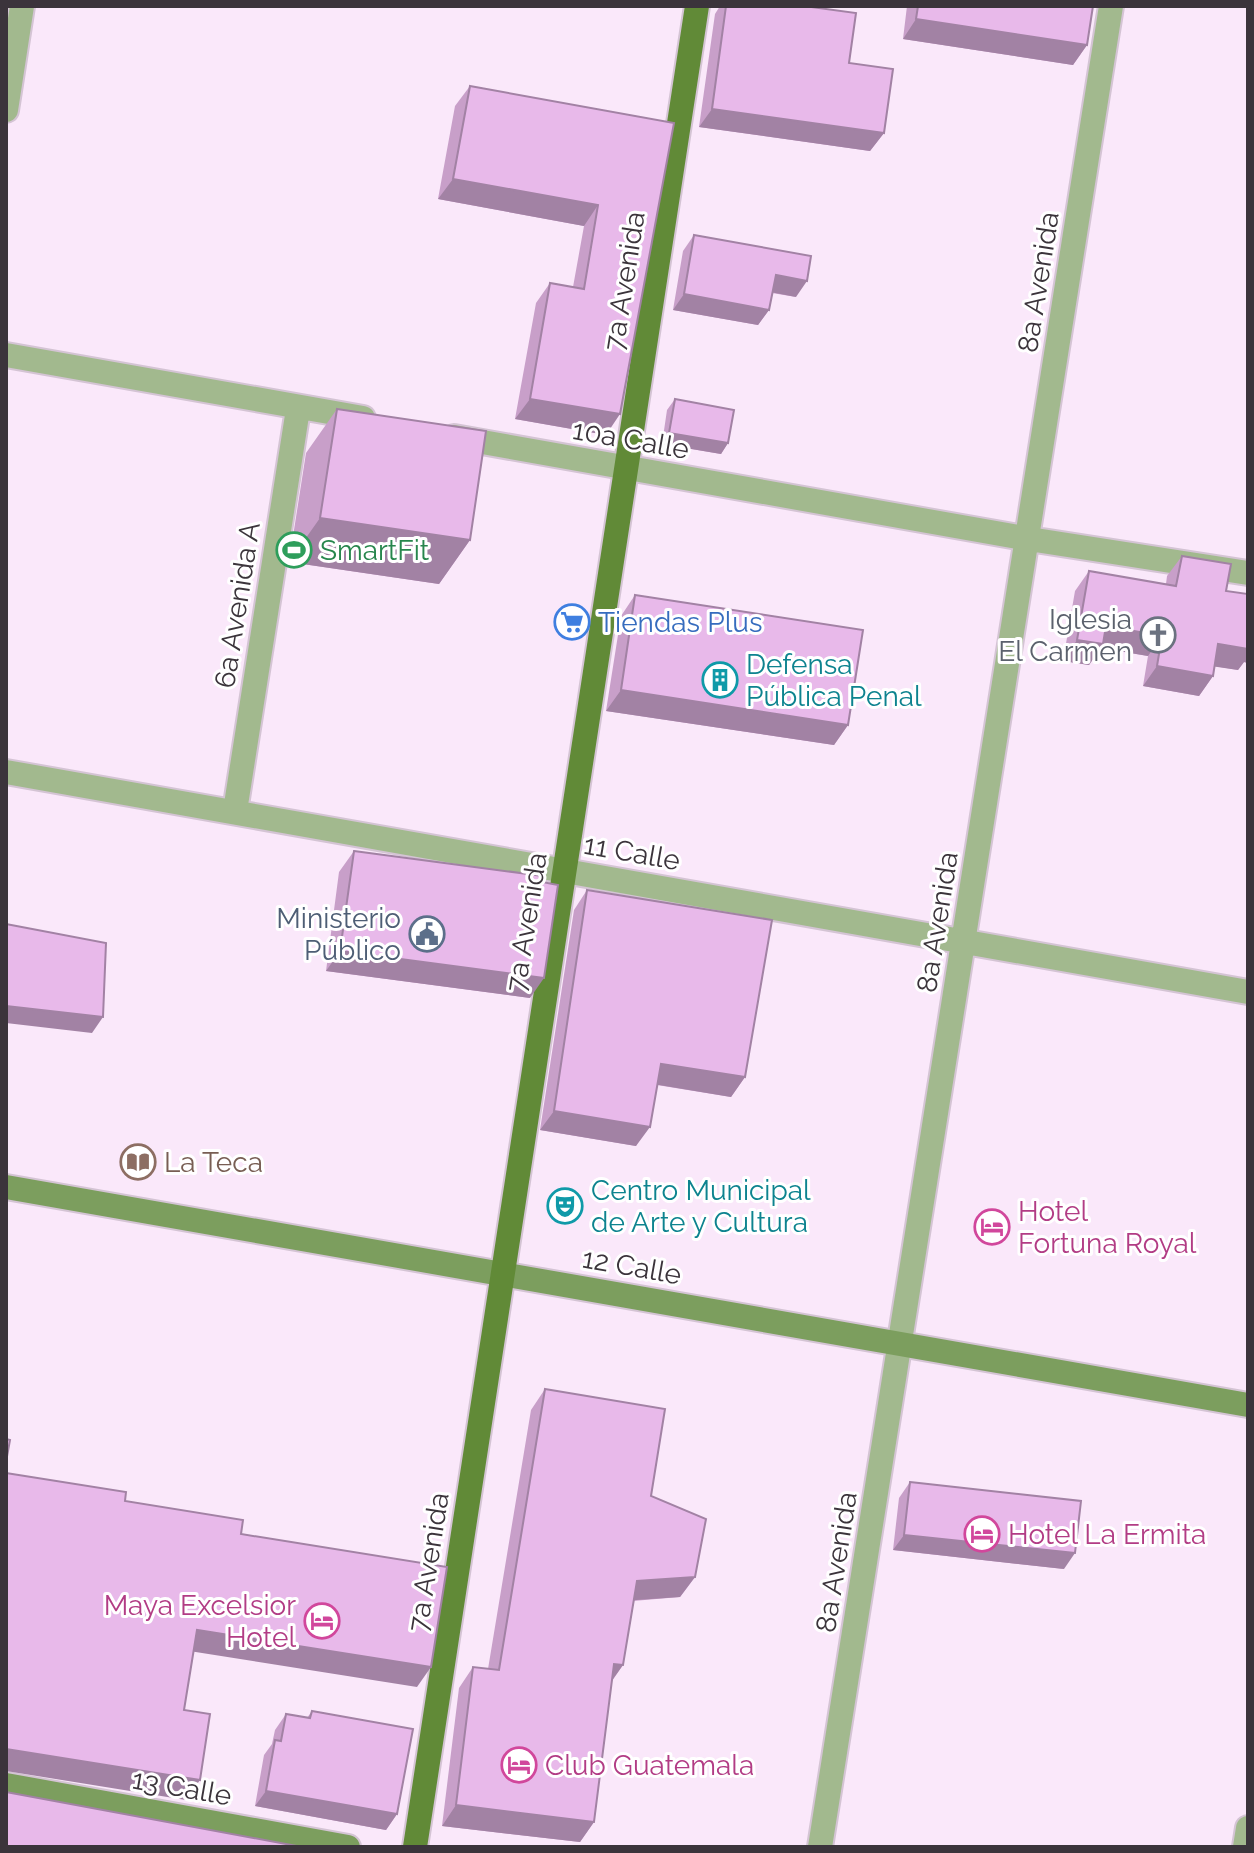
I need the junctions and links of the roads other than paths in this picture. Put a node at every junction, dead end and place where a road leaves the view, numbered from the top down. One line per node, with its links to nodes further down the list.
1 (22, 6): 4 (street)
2 (697, 6): 9 (main road, 7a Avenida)
3 (1111, 6): 10 (street, 8a Avenida)
4 (6, 110)
5 (6, 355): 6 (street)
6 (298, 409): 7 (street); 13 (street, 6a Avenida A)
7 (383, 421)
8 (426, 430): 9 (street, 10a Calle)
9 (626, 468): 10 (street, 10a Calle); 14 (main road, 7a Avenida)
10 (1029, 539): 11 (street, 10a Calle); 15 (street, 8a Avenida)
11 (1248, 573)
12 (6, 772): 13 (street, 11 Calle)
13 (235, 811): 14 (street, 11 Calle)
14 (564, 871): 15 (street, 11 Calle); 18 (main road, 7a Avenida)
15 (963, 942): 16 (street, 11 Calle); 19 (street, 8a Avenida)
16 (1248, 992)
17 (6, 1187): 18 (street, 12 Calle)
18 (503, 1274): 19 (street, 12 Calle); 24 (main road, 7a Avenida)
19 (902, 1344): 20 (street, 12 Calle); 25 (street, 8a Avenida)
20 (1248, 1405)
21 (6, 1785): 23 (street, 13 Calle)
22 (1248, 1828): 26 (street)
23 (348, 1847)
24 (415, 1847)
25 (820, 1847)
26 (1245, 1847)

